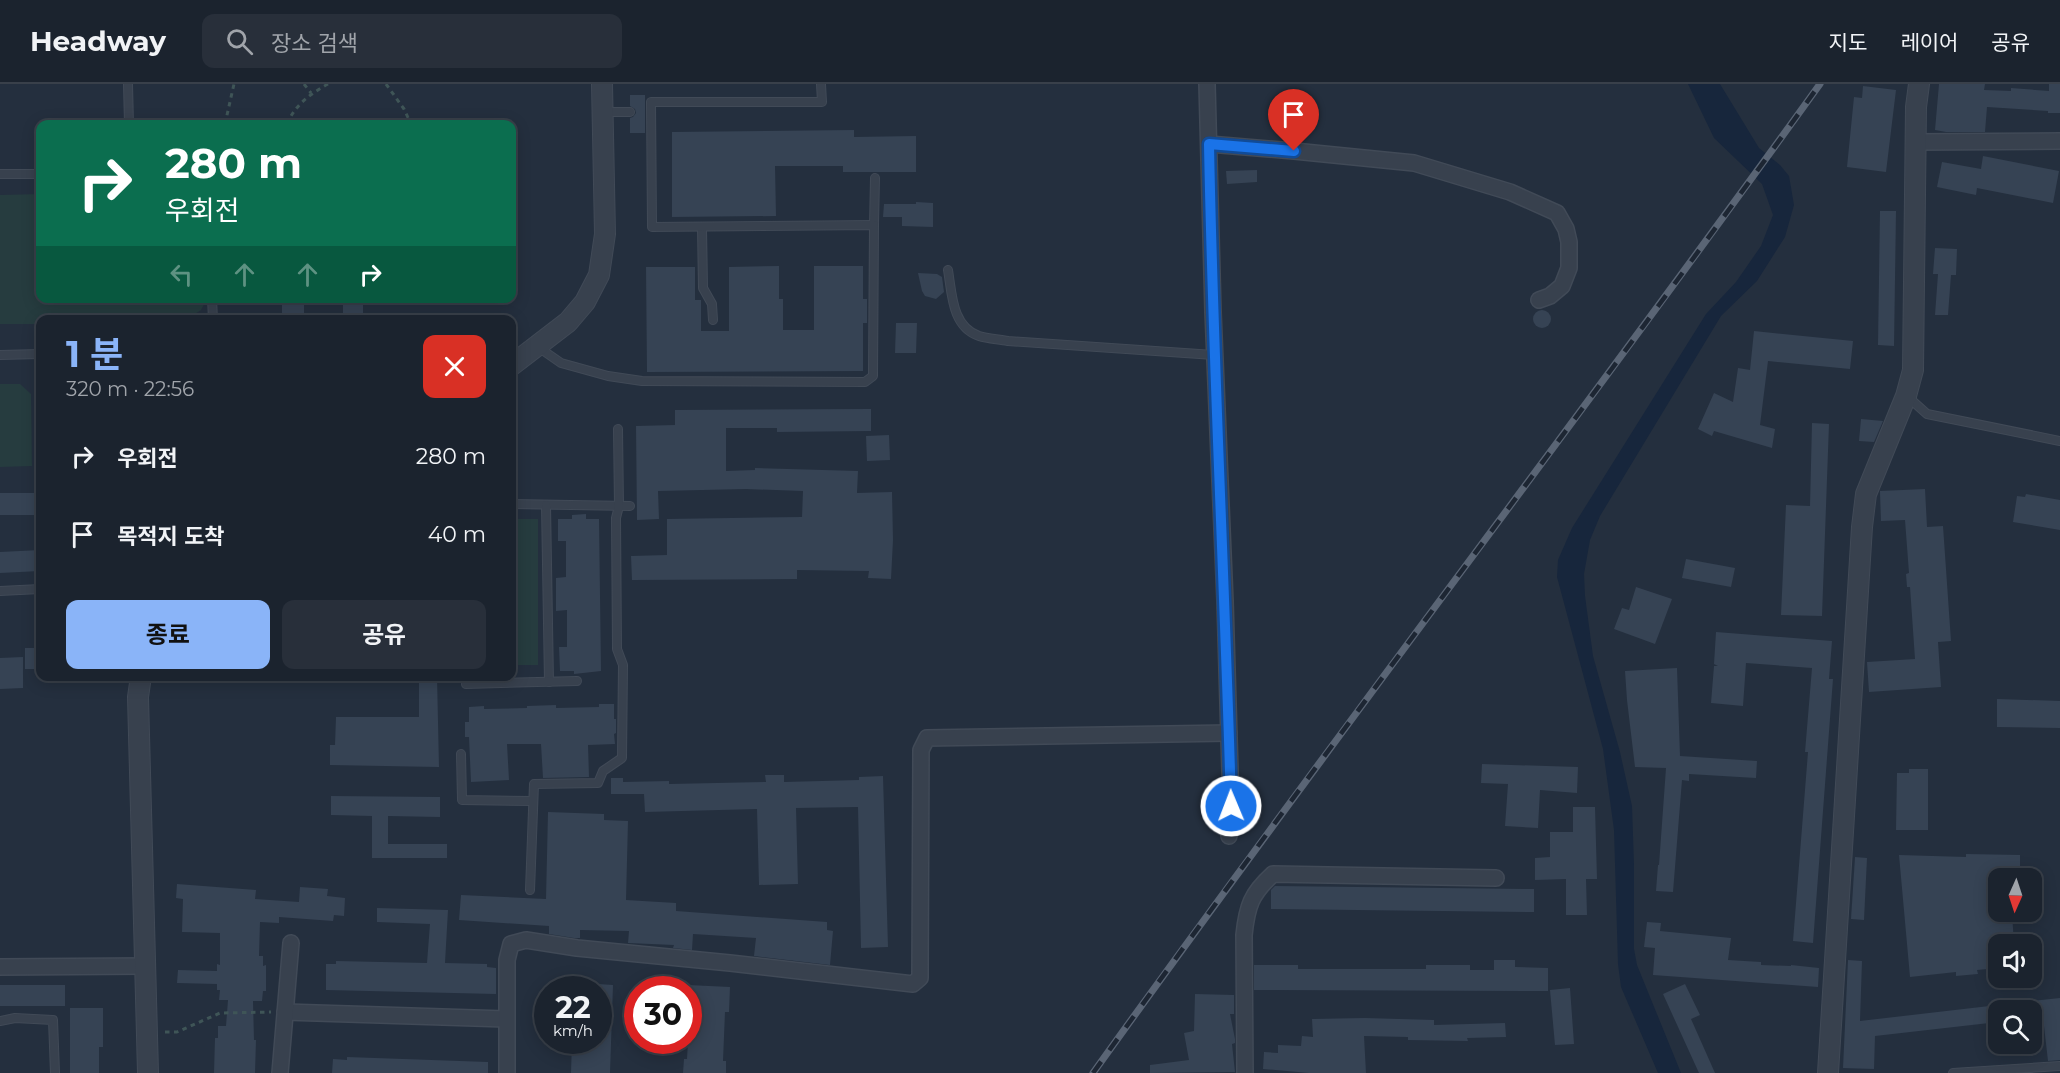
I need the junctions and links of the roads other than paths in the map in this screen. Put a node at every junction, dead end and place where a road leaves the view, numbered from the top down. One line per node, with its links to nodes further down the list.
1 (128, 84): 8 (lane)
2 (602, 84): 6 (street)
3 (821, 84): 16 (lane)
4 (1207, 84): 11 (street)
5 (1919, 84): 10 (street)
6 (603, 112): 7 (lane); 20 (street)
7 (630, 112)
8 (129, 120)
9 (2060, 141): 10 (street)
10 (1916, 142): 25 (street)
11 (1209, 144): 18 (street); 23 (street)
12 (0, 174): 13 (lane)
13 (36, 174)
14 (875, 178): 15 (lane)
15 (874, 225): 16 (lane); 20 (lane)
16 (702, 228): 19 (lane)
17 (948, 270): 23 (lane)
18 (1539, 300)
19 (713, 320)
20 (537, 346): 24 (street)
21 (36, 354): 22 (lane)
22 (0, 355)
23 (1214, 355): 38 (street)
24 (516, 362)
25 (1906, 396): 27 (lane); 56 (street)
26 (618, 429): 30 (lane)
27 (2060, 441)
28 (516, 504): 29 (lane)
29 (546, 505): 30 (lane); 36 (lane)
30 (619, 506): 31 (lane); 40 (lane)
31 (630, 506)
32 (36, 589): 33 (lane)
33 (0, 591)
34 (140, 681): 45 (street)
35 (577, 681): 36 (lane)
36 (549, 682): 37 (lane)
37 (466, 684)
38 (1229, 733): 41 (street); 48 (street)
39 (461, 754): 40 (lane)
40 (533, 801): 43 (lane)
41 (1229, 836)
42 (1496, 878): 55 (street)
43 (530, 890)
44 (291, 943): 47 (street)
45 (145, 966): 46 (street); 52 (street)
46 (0, 967)
47 (285, 1012): 48 (street); 53 (street)
48 (506, 1019): 54 (street)
49 (0, 1022): 51 (lane)
50 (2060, 1066): 57 (lane)
51 (55, 1073)
52 (148, 1073)
53 (280, 1073)
54 (507, 1073)
55 (1245, 1073)
56 (1828, 1073)
57 (1953, 1073)

